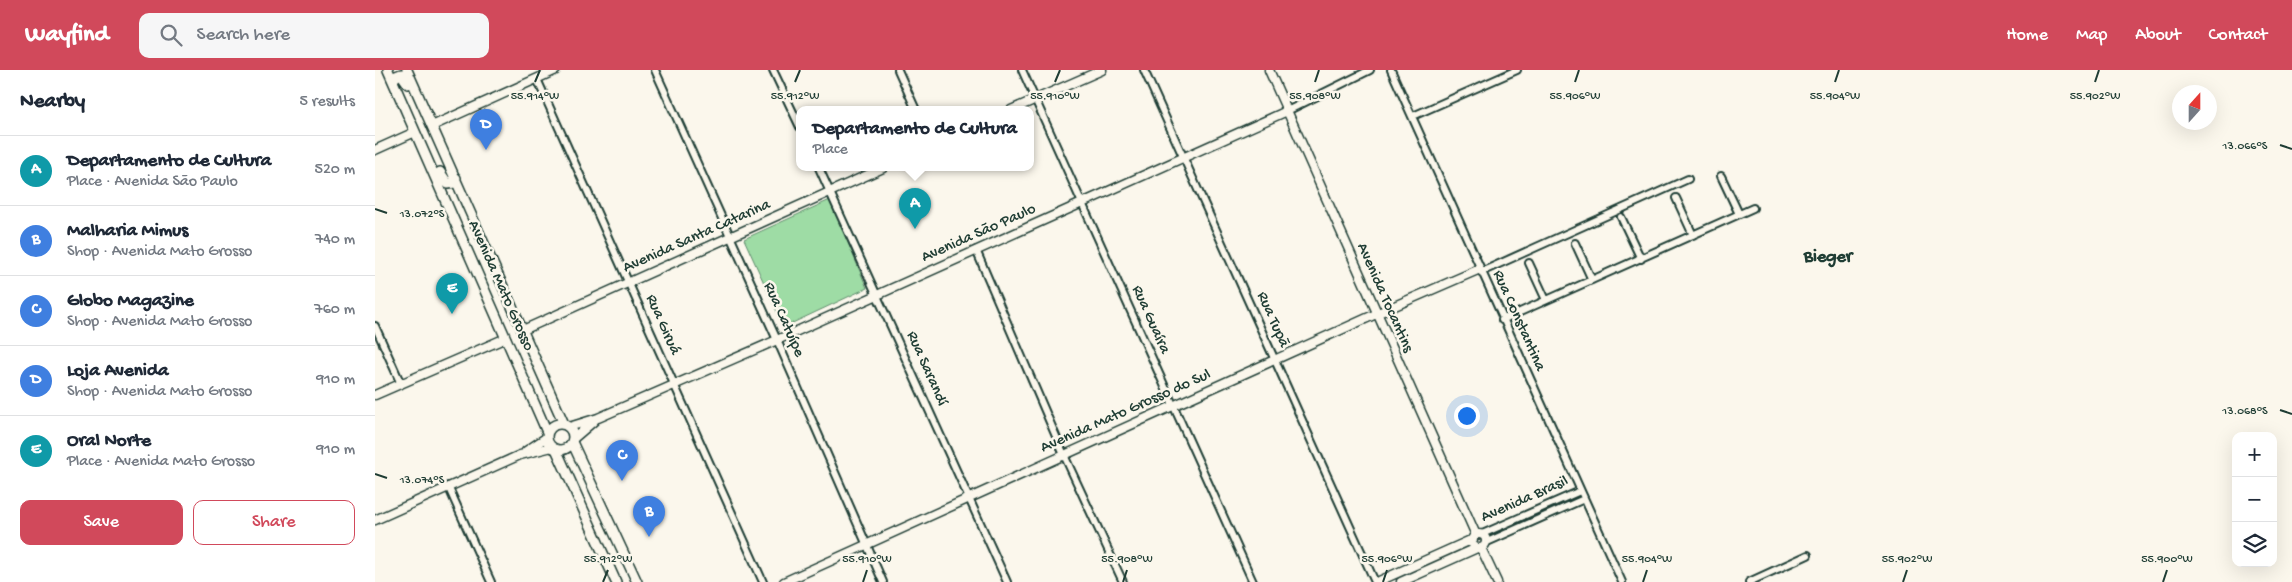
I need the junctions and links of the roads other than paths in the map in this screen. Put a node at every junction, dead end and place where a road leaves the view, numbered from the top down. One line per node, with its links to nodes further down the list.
1 (388, 70): 15 (main road, Avenida Mato Grosso)
2 (407, 70): 17 (main road, Avenida Mato Grosso)
3 (556, 70): 14 (street)
4 (655, 70): 40 (street, Rua Catuípe)
5 (773, 70): 22 (street)
6 (898, 70): 18 (street)
7 (1022, 70): 16 (street, Rua Guaíra)
8 (1102, 70): 16 (street)
9 (1144, 70): 27 (street, Rua Tupã)
10 (1269, 70): 20 (street, Avenida Tocantins)
11 (1369, 70): 20 (street, Avenida São Paulo)
12 (1391, 70): 21 (street, Rua Constantina)
13 (1517, 70): 21 (street)
14 (537, 79): 23 (street); 47 (street, Rua Giruá)
15 (393, 81): 17 (main road); 24 (main road, Avenida Mato Grosso)
16 (1035, 100): 19 (street); 35 (street, Rua Guaíra)
17 (422, 104): 23 (main road, Avenida Mato Grosso)
18 (914, 106)
19 (1021, 106)
20 (1287, 111): 27 (street, Avenida São Paulo); 50 (street, Avenida Tocantins)
21 (1413, 116): 45 (street, Rua Constantina)
22 (796, 119)
23 (432, 126): 31 (main road, Avenida Mato Grosso)
24 (415, 132): 25 (street); 26 (main road, Avenida Mato Grosso)
25 (375, 150)
26 (425, 153): 31 (main road); 54 (main road, Avenida Mato Grosso)
27 (1184, 158): 35 (street, Avenida São Paulo); 56 (street, Rua Tupã)
28 (820, 171): 33 (street, Rua Sarandí)
29 (876, 171): 33 (street, Avenida Santa Catarina)
30 (1721, 176): 37 (street)
31 (456, 178): 53 (main road, Avenida Mato Grosso)
32 (1687, 179): 45 (street)
33 (830, 192): 40 (street, Avenida Santa Catarina); 48 (street, Rua Sarandí)
34 (1676, 198): 39 (street)
35 (1082, 203): 42 (street, Avenida São Paulo); 60 (street, Rua Guaíra)
36 (1753, 208): 37 (street)
37 (1739, 214): 39 (street)
38 (1621, 217): 43 (street)
39 (1693, 235): 43 (street)
40 (730, 236): 47 (street, Avenida Santa Catarina); 55 (street, Rua Catuípe)
41 (1575, 243): 46 (street)
42 (976, 250): 48 (street, Avenida São Paulo); 67 (street)
43 (1641, 260): 46 (street)
44 (1529, 263): 49 (street)
45 (1481, 271): 50 (street, Avenida Mato Grosso do Sul); 51 (street, Rua Constantina)
46 (1592, 280): 49 (street)
47 (629, 283): 53 (street, Avenida Santa Catarina); 58 (street, Rua Giruá)
48 (877, 295): 55 (street, Avenida São Paulo); 70 (street, Rua Sarandí)
49 (1547, 300): 51 (street)
50 (1376, 314): 56 (street, Avenida Mato Grosso do Sul); 73 (street, Avenida Tocantins)
51 (1503, 320): 69 (street, Rua Constantina)
52 (375, 326): 57 (street)
53 (523, 330): 62 (main road, Avenida Mato Grosso)
54 (506, 338): 57 (street); 63 (main road, Avenida Mato Grosso)
55 (777, 340): 58 (street, Avenida São Paulo); 74 (street, Rua Catuípe)
56 (1275, 361): 60 (street, Avenida Mato Grosso do Sul); 86 (street, Rua Tupã)
57 (401, 384): 59 (street)
58 (673, 384): 61 (street, Avenida São Paulo); 80 (street, Rua Giruá)
59 (375, 395)
60 (1173, 406): 67 (street, Avenida Mato Grosso do Sul); 85 (street, Rua Guaíra)
61 (598, 418): 62 (street, Avenida São Paulo); 64 (street, Avenida São Paulo)
62 (567, 425): 63 (main road); 64 (main road)
63 (547, 435): 65 (main road); 66 (street)
64 (573, 440): 65 (main road); 79 (main road)
65 (554, 448): 66 (street); 78 (main road)
66 (520, 455): 68 (street)
67 (1064, 455): 70 (street, Avenida Mato Grosso do Sul); 84 (street)
68 (447, 486): 72 (street); 77 (street)
69 (1580, 491): 71 (street, Rua Constantina); 73 (street, Avenida Brasil)
70 (969, 498): 74 (street, Avenida Mato Grosso do Sul); 83 (street, Rua Sarandí)
71 (1585, 499): 75 (street, Avenida Brasil); 89 (street, Rua Constantina)
72 (375, 520)
73 (1476, 536): 75 (street); 75 (street); 86 (street, Avenida Brasil)
74 (865, 545): 81 (street, Avenida Mato Grosso do Sul); 82 (street, Rua Catuípe)
75 (1481, 546): 87 (street, Avenida Brasil); 88 (street)
76 (1808, 554): 90 (street)
77 (491, 582)
78 (616, 582)
79 (637, 582)
80 (763, 582)
81 (784, 582)
82 (883, 582)
83 (1007, 582)
84 (1123, 582)
85 (1253, 582)
86 (1376, 582)
87 (1401, 582)
88 (1497, 582)
89 (1622, 582)
90 (1749, 582)

